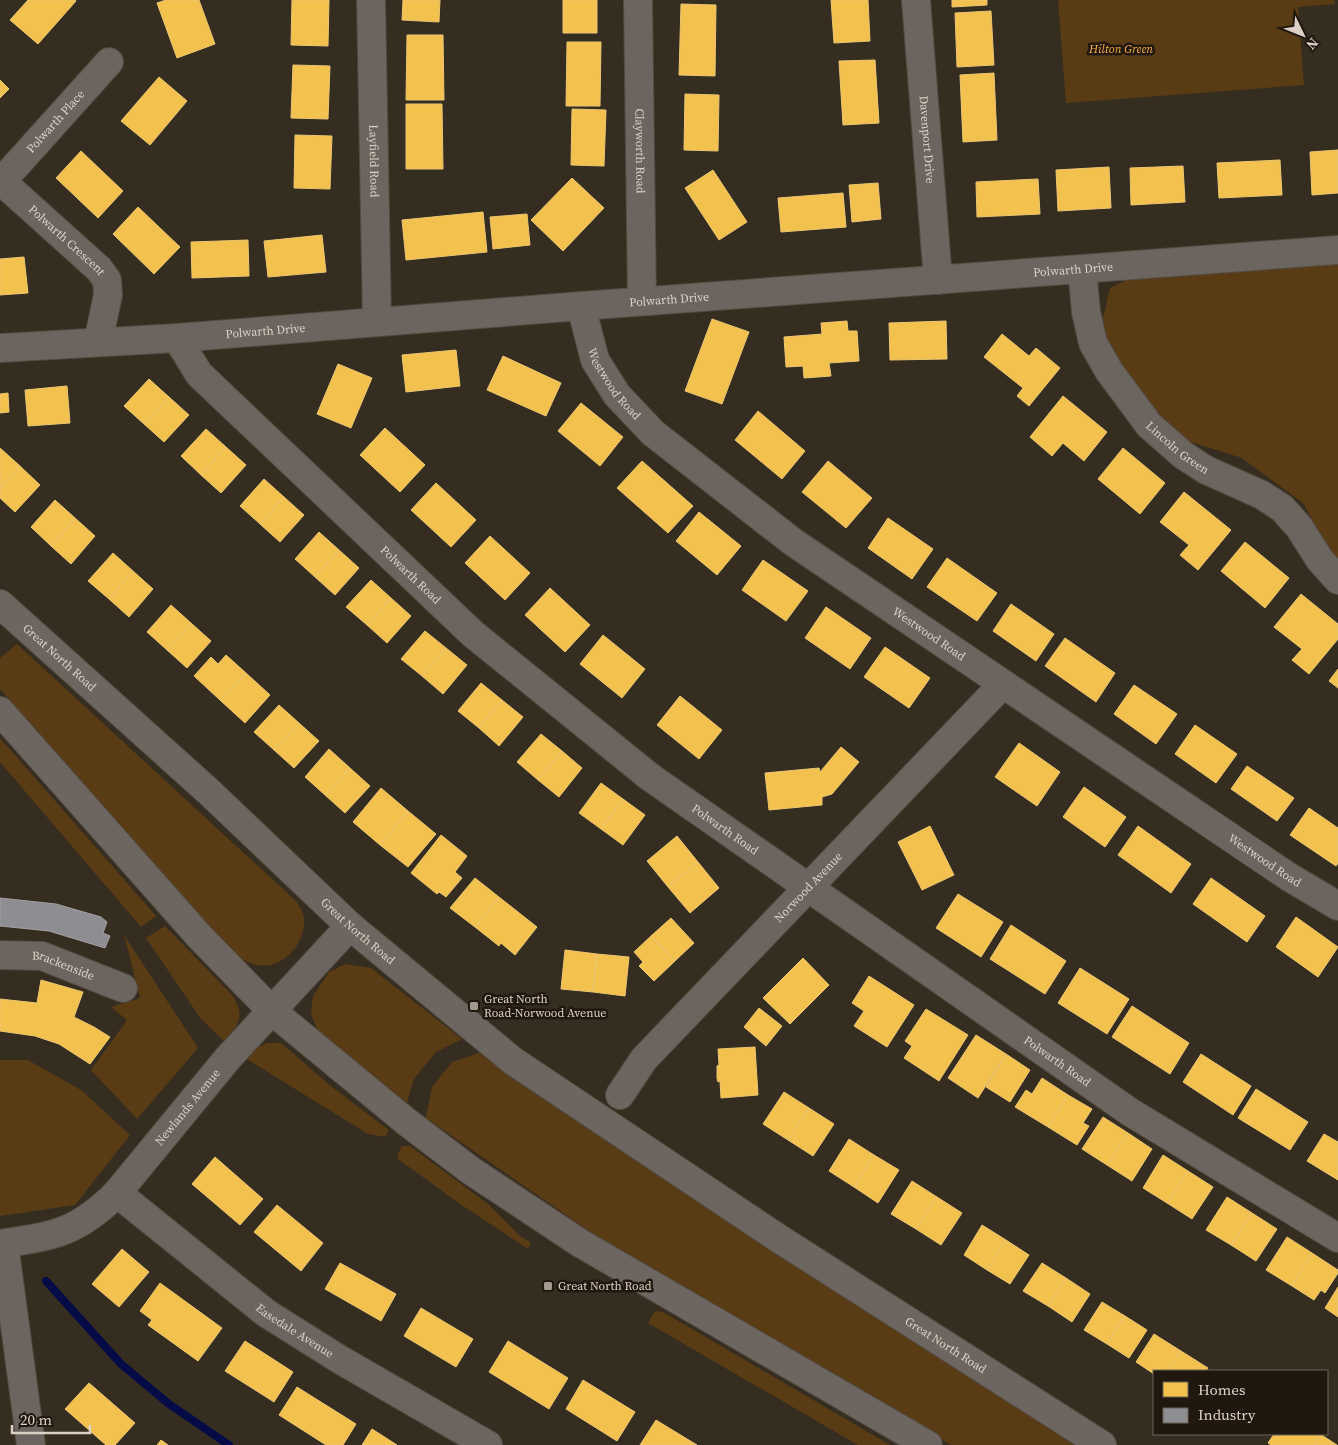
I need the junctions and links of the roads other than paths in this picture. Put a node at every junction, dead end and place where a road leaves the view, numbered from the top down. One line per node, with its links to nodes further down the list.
1 (371, 0): 11 (street, Layfield Road)
2 (638, 0): 9 (street, Clayworth Road)
3 (916, 0): 8 (street, Davenport Drive)
4 (109, 62): 5 (street, Polwarth Place)
5 (1, 180): 13 (street, Polwarth Crescent)
6 (1338, 250): 7 (street, Polwarth Drive)
7 (1082, 268): 8 (street, Polwarth Drive); 15 (street, Lincoln Green)
8 (938, 280): 9 (street, Polwarth Drive)
9 (642, 302): 10 (street, Polwarth Drive)
10 (581, 306): 11 (street, Polwarth Drive); 17 (street, Westwood Road)
11 (377, 321): 12 (street, Polwarth Drive)
12 (177, 338): 13 (street, Polwarth Drive); 19 (street, Polwarth Road)
13 (98, 342): 14 (street, Polwarth Drive)
14 (0, 348)
15 (1338, 580)
16 (0, 604): 21 (main road, Great North Road)
17 (1003, 684): 19 (street, Norwood Avenue); 20 (street, Westwood Road)
18 (0, 711): 24 (main road)
19 (810, 887): 25 (street, Norwood Avenue); 27 (street, Polwarth Road)
20 (1338, 906)
21 (350, 926): 24 (street, Newlands Avenue); 32 (main road, Great North Road)
22 (0, 955): 23 (street, Brackenside)
23 (123, 988)
24 (272, 1011): 26 (street, Newlands Avenue); 31 (main road)
25 (620, 1095)
26 (117, 1193): 28 (street, Newlands Avenue); 30 (street, Easedale Avenue)
27 (1338, 1238)
28 (2, 1244): 29 (street)
29 (31, 1445)
30 (488, 1445)
31 (928, 1445)
32 (1102, 1445)

